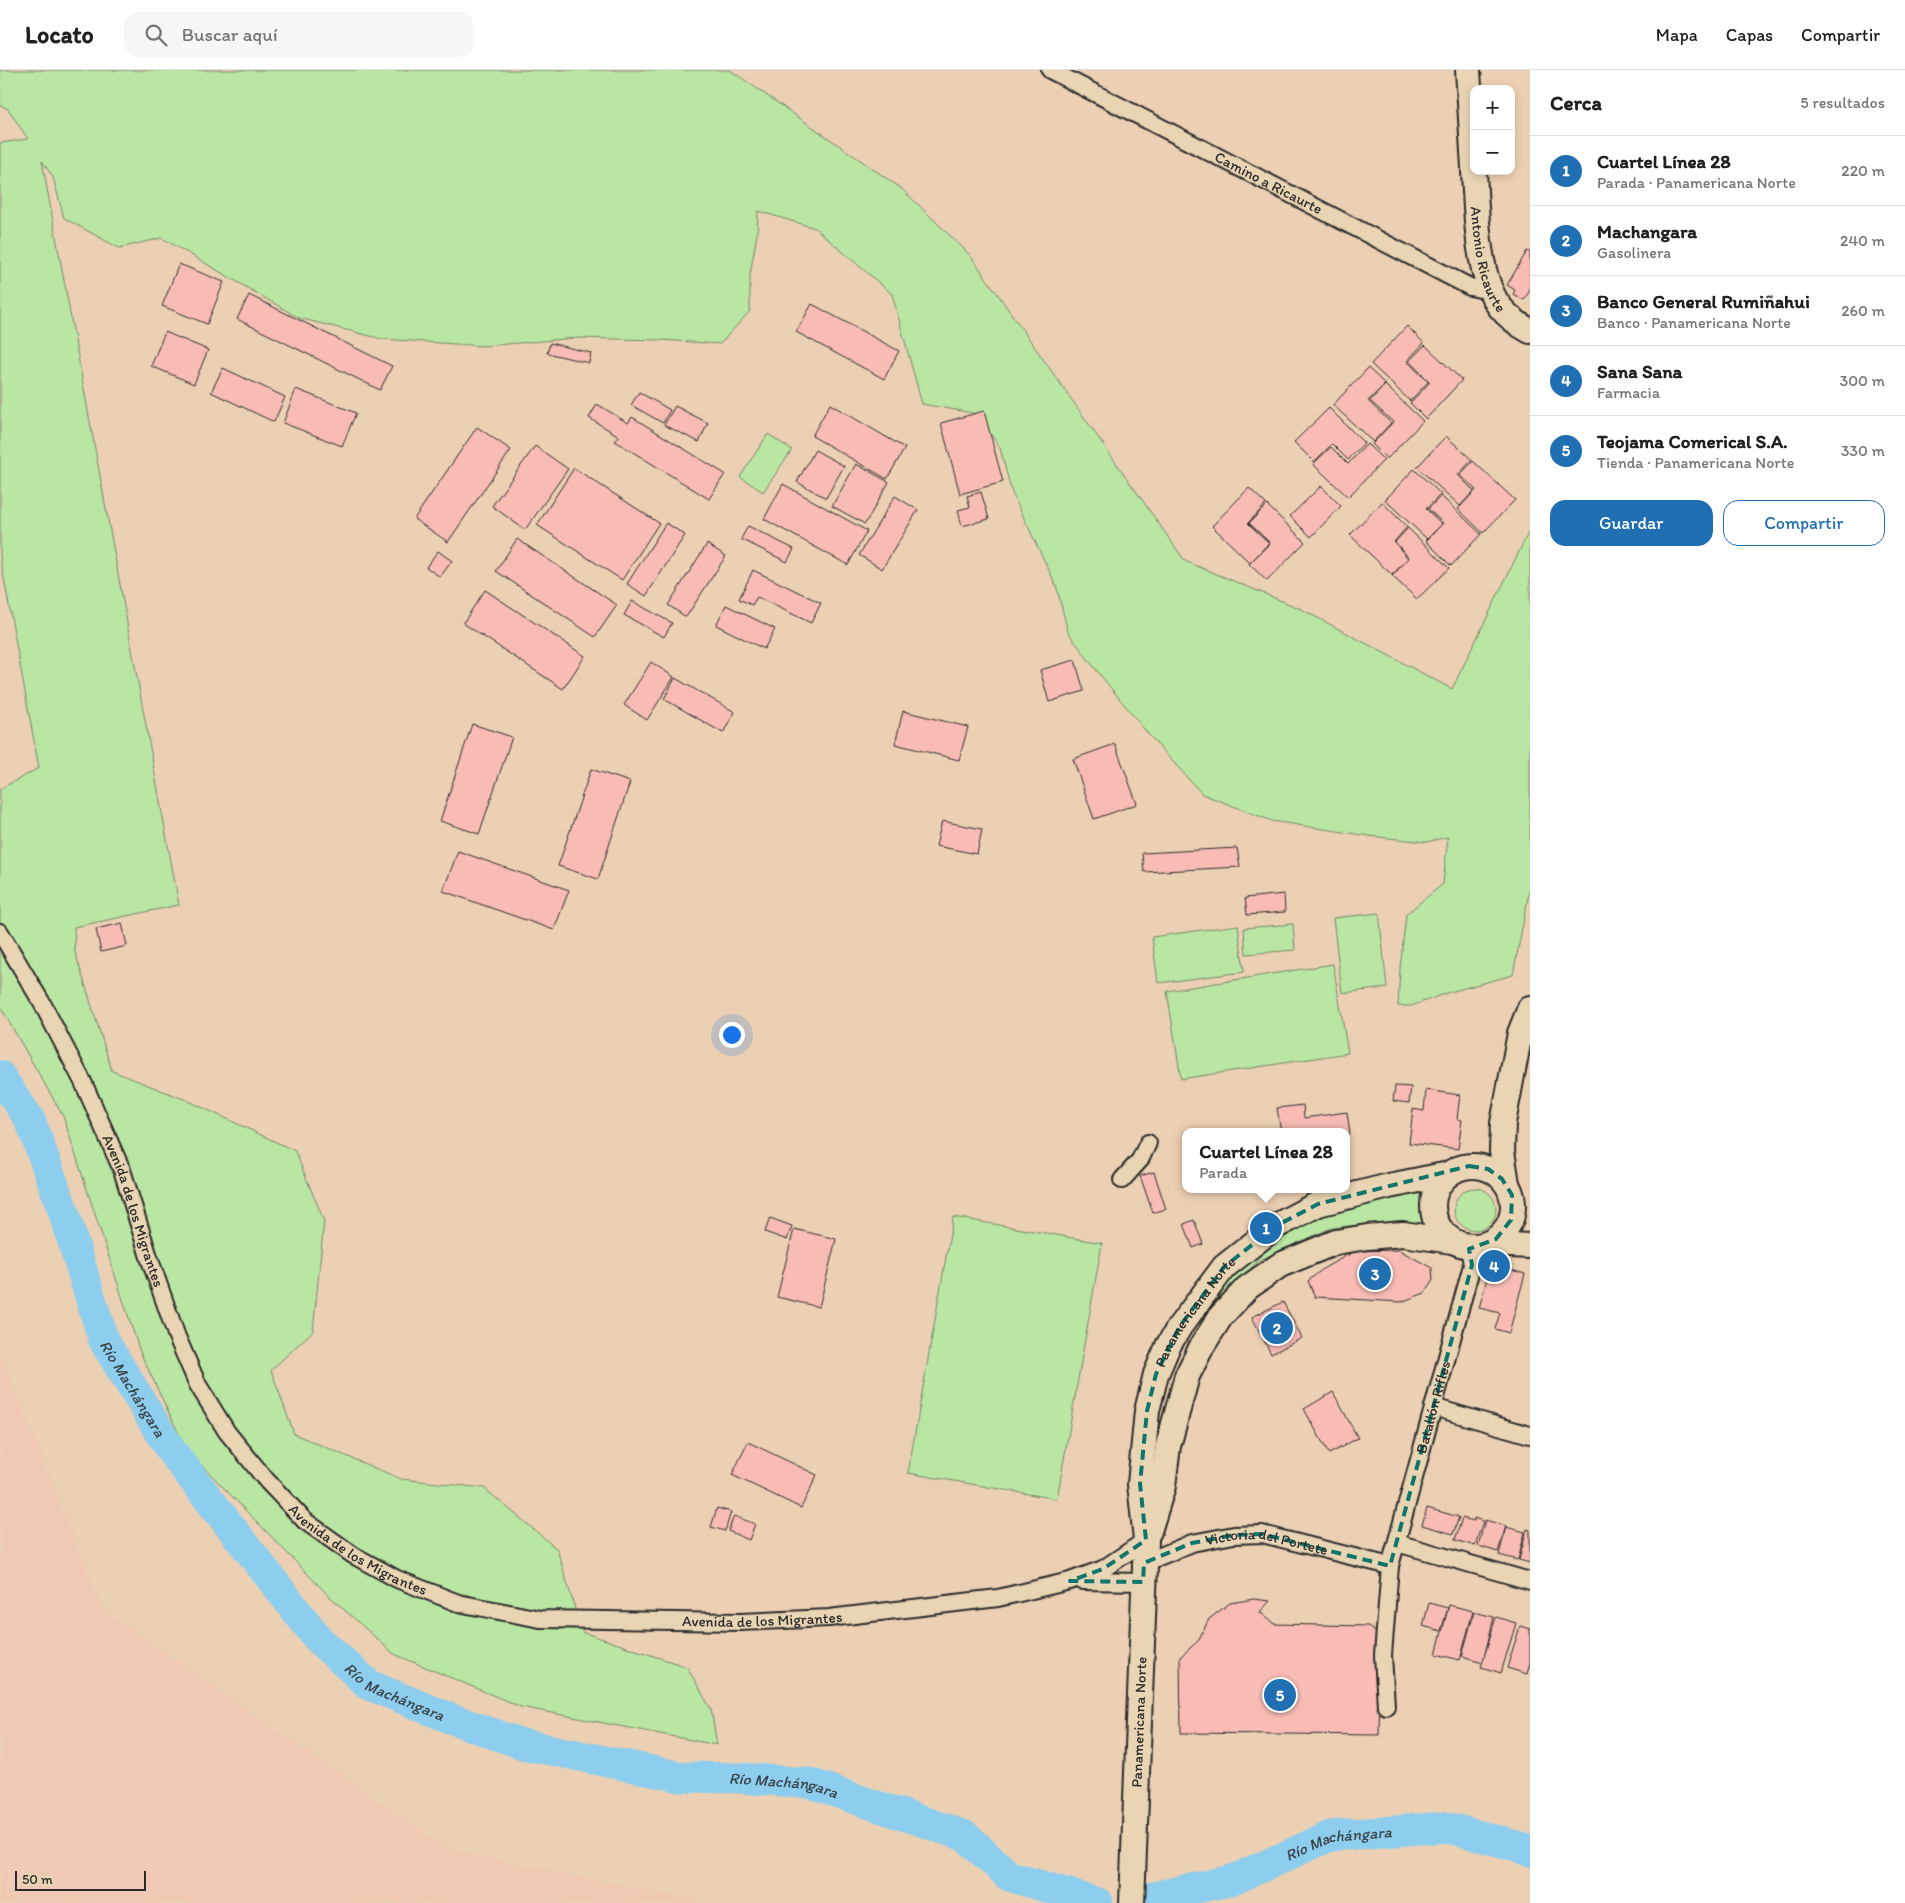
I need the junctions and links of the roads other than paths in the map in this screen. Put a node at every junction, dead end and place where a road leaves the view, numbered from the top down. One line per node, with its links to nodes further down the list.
1 (1050, 70): 5 (street, Camino a Ricaurte)
2 (1468, 70): 3 (main road, Antonio Ricaurte)
3 (1472, 130)
4 (1474, 175): 5 (main road, Antonio Ricaurte)
5 (1489, 288): 6 (main road, Antonio Ricaurte)
6 (1530, 331)
7 (0, 932): 21 (street, Avenida de los Migrantes)
8 (1530, 1008): 9 (main road)
9 (1503, 1123): 11 (main road); 13 (main road)
10 (1148, 1143): 12 (street)
11 (1454, 1171): 13 (main road, Panamericana Norte); 14 (main road); 19 (main road, Panamericana Norte)
12 (1122, 1180)
13 (1515, 1191): 14 (main road)
14 (1469, 1244): 15 (main road, Panamericana Norte); 16 (street, Batallón Rifles); 19 (main road, Panamericana Norte)
15 (1530, 1246)
16 (1433, 1407): 17 (street); 18 (street, Batallón Rifles)
17 (1530, 1435)
18 (1397, 1543): 20 (street, Batallón Rifles); 22 (street)
19 (1144, 1562): 20 (street, Victoria del Portete); 21 (street); 21 (street); 24 (main road, Panamericana Norte)
20 (1390, 1566): 23 (street, Batallón Rifles)
21 (1070, 1581)
22 (1530, 1581)
23 (1386, 1706)
24 (1132, 1903)

